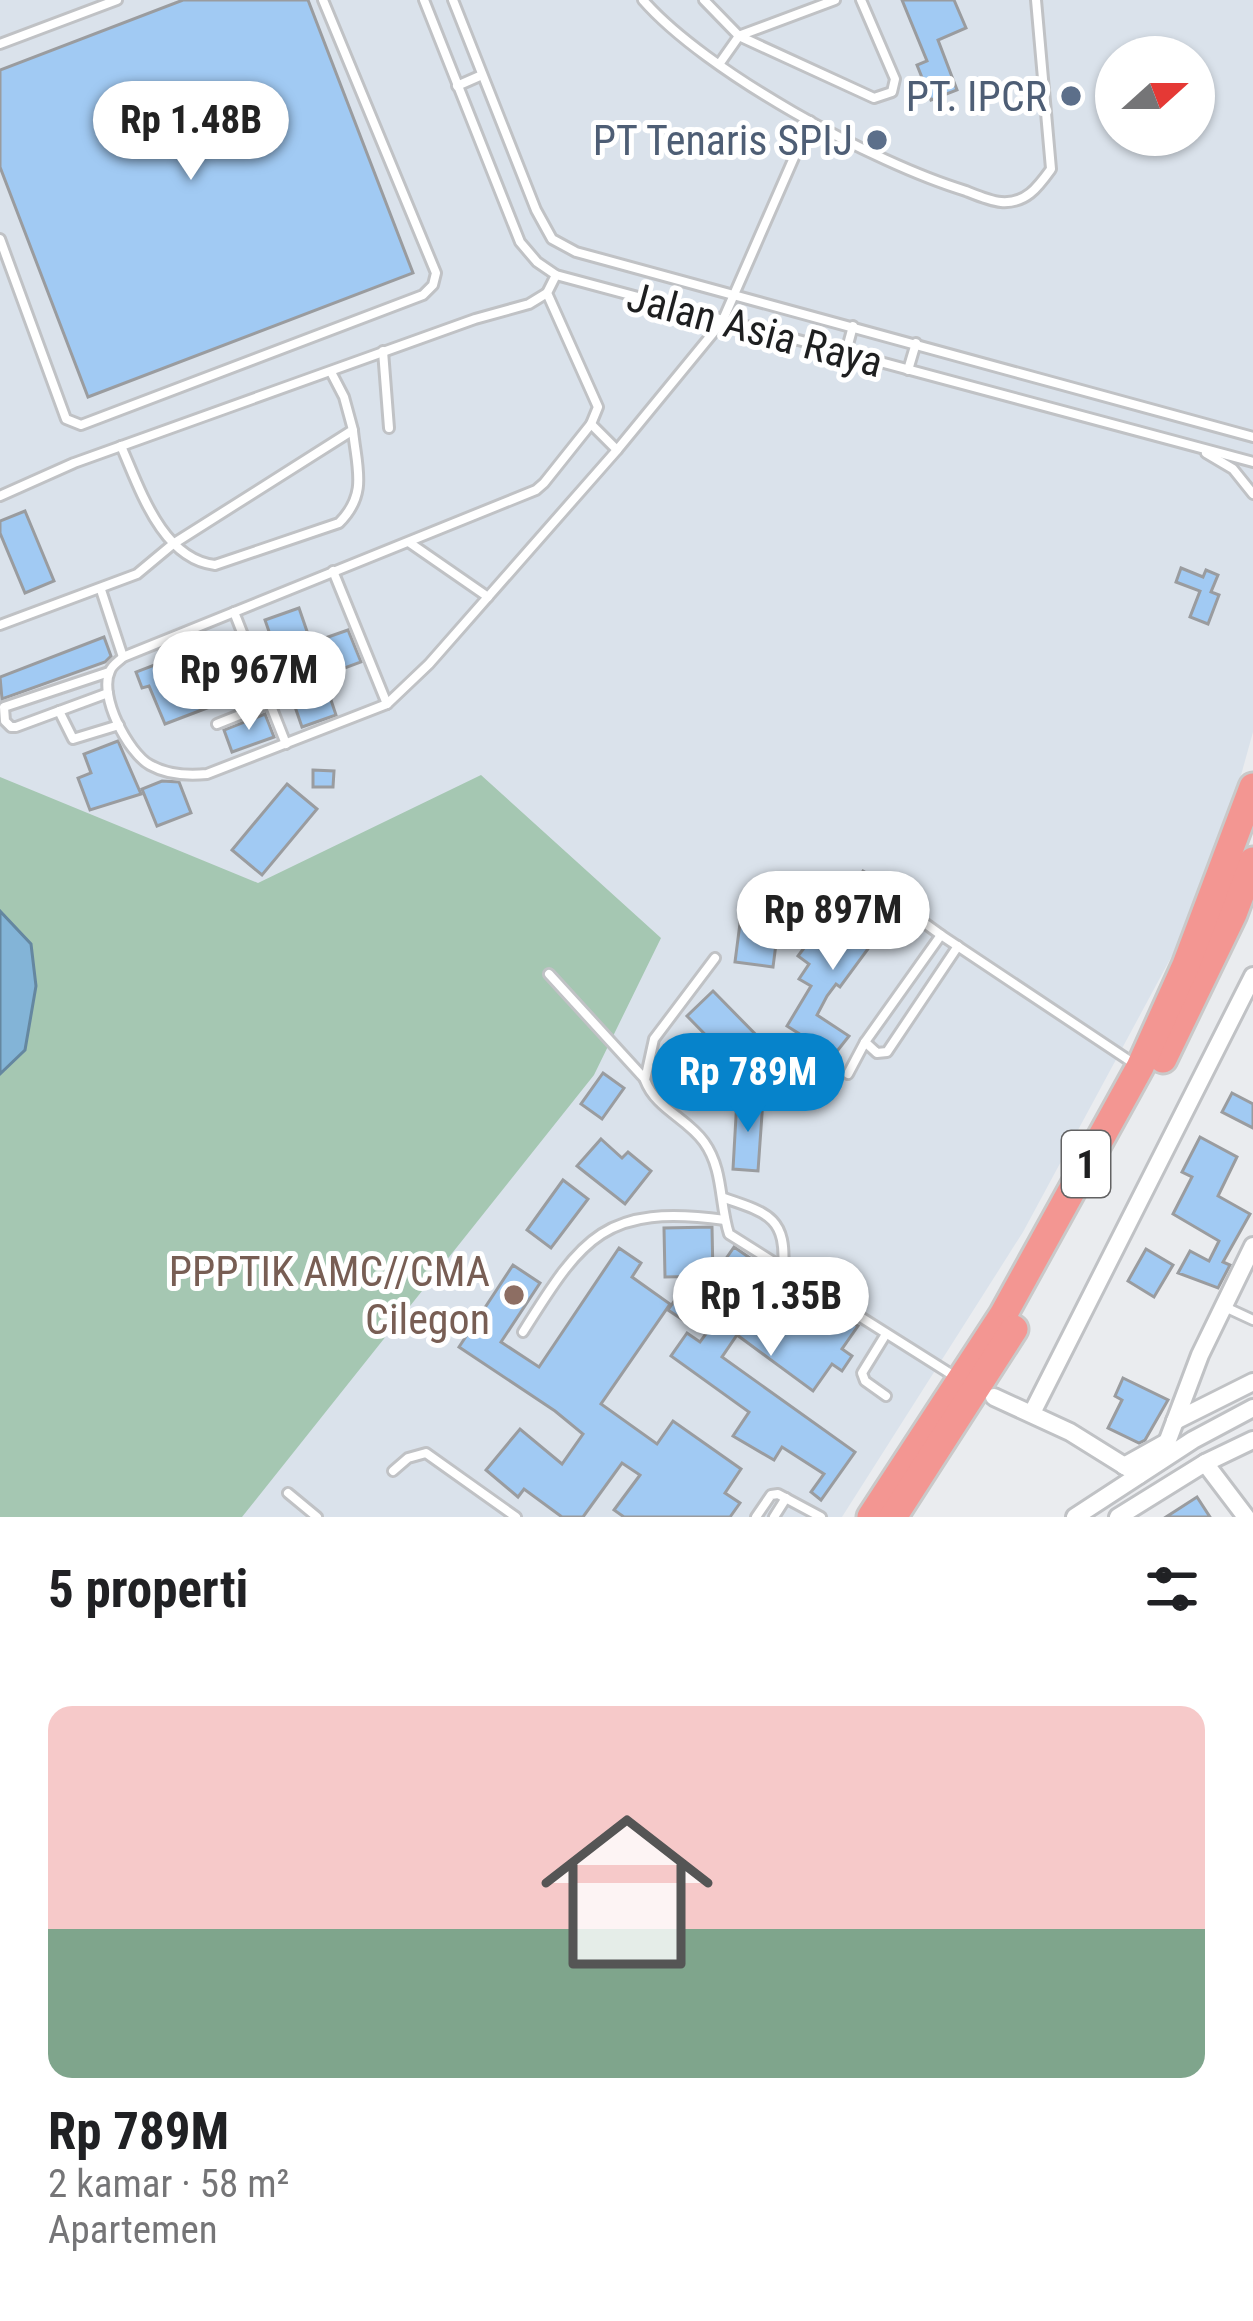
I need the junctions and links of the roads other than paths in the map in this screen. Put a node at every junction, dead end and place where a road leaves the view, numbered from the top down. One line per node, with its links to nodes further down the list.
1 (117, 0): 11 (lane)
2 (323, 0): 16 (lane)
3 (424, 0): 14 (lane)
4 (453, 0): 13 (lane, Jalan Asia Raya)
5 (643, 0): 12 (lane)
6 (704, 0): 10 (lane)
7 (835, 0): 10 (lane)
8 (861, 0): 10 (lane)
9 (1036, 0): 15 (lane)
10 (739, 36): 12 (lane)
11 (0, 44)
12 (720, 63): 15 (lane)
13 (482, 76): 14 (lane); 18 (lane, Jalan Asia Raya)
14 (457, 86): 17 (lane)
15 (810, 121): 18 (lane)
16 (0, 239)
17 (556, 275): 19 (lane); 20 (lane, Jalan Asia Raya)
18 (732, 292): 20 (lane); 21 (lane, Jalan Asia Raya)
19 (547, 293): 23 (lane); 27 (lane)
20 (722, 322): 24 (lane, Jalan Asia Raya); 33 (lane)
21 (853, 326): 22 (lane, Jalan Asia Raya); 24 (lane)
22 (916, 343): 25 (lane); 30 (lane, Jalan Asia Raya)
23 (383, 351): 26 (lane); 28 (lane)
24 (846, 352): 25 (lane, Jalan Asia Raya)
25 (908, 370): 32 (lane, Jalan Asia Raya)
26 (332, 372): 29 (lane); 31 (lane)
27 (591, 424): 33 (lane); 37 (lane)
28 (389, 428)
29 (353, 430): 38 (lane); 38 (lane)
30 (1253, 436)
31 (121, 446): 36 (lane); 38 (lane)
32 (1193, 446): 34 (lane, Jalan Asia Raya); 35 (lane)
33 (617, 450): 41 (lane)
34 (1253, 462)
35 (1253, 494)
36 (0, 496)
37 (409, 542): 39 (lane); 41 (lane)
38 (173, 544): 40 (lane)
39 (333, 571): 42 (lane); 48 (lane)
40 (100, 589): 43 (lane); 44 (lane)
41 (488, 597): 48 (lane)
42 (234, 612): 44 (lane); 47 (lane)
43 (0, 625)
44 (123, 657): 45 (lane)
45 (109, 672): 46 (lane); 49 (lane)
46 (107, 693): 50 (lane); 52 (lane)
47 (270, 703): 51 (lane); 53 (lane)
48 (387, 704): 53 (lane)
49 (2, 708): 50 (lane)
50 (59, 711): 52 (lane)
51 (217, 724)
52 (119, 725): 53 (lane)
53 (286, 743)
54 (1253, 787): 64 (highway, 1)
55 (1253, 861): 57 (highway, 1)
56 (894, 901): 58 (lane)
57 (1243, 917): 96 (highway, 1)
58 (941, 935): 59 (lane); 63 (lane)
59 (958, 946): 63 (lane); 64 (lane)
60 (715, 958): 66 (lane)
61 (549, 974): 66 (lane)
62 (1253, 976): 80 (street)
63 (865, 1042): 65 (lane)
64 (1140, 1067): 75 (highway, 1)
65 (848, 1074)
66 (645, 1080): 67 (lane)
67 (724, 1198): 68 (lane); 70 (lane)
68 (724, 1220): 70 (lane); 73 (lane)
69 (1253, 1246): 71 (street)
70 (783, 1270): 74 (lane)
71 (1224, 1306): 72 (lane); 81 (street)
72 (1253, 1320)
73 (524, 1332)
74 (886, 1334): 75 (lane); 77 (lane)
75 (958, 1379): 95 (highway, 1)
76 (1253, 1382): 81 (street)
77 (886, 1396)
78 (994, 1397): 80 (street)
79 (1253, 1408): 84 (street)
80 (1032, 1413): 86 (street)
81 (1175, 1421): 83 (street)
82 (1253, 1440): 85 (street)
83 (1168, 1442): 84 (street); 86 (street)
84 (1160, 1461): 86 (street)
85 (1205, 1463): 98 (street); 99 (street)
86 (1132, 1471): 97 (street)
87 (393, 1472): 91 (lane)
88 (288, 1493): 90 (lane)
89 (786, 1498): 92 (lane); 93 (lane); 94 (lane)
90 (317, 1517)
91 (516, 1517)
92 (756, 1517)
93 (774, 1517)
94 (821, 1517)
95 (871, 1517)
96 (892, 1517)
97 (1076, 1517)
98 (1118, 1517)
99 (1246, 1517)

